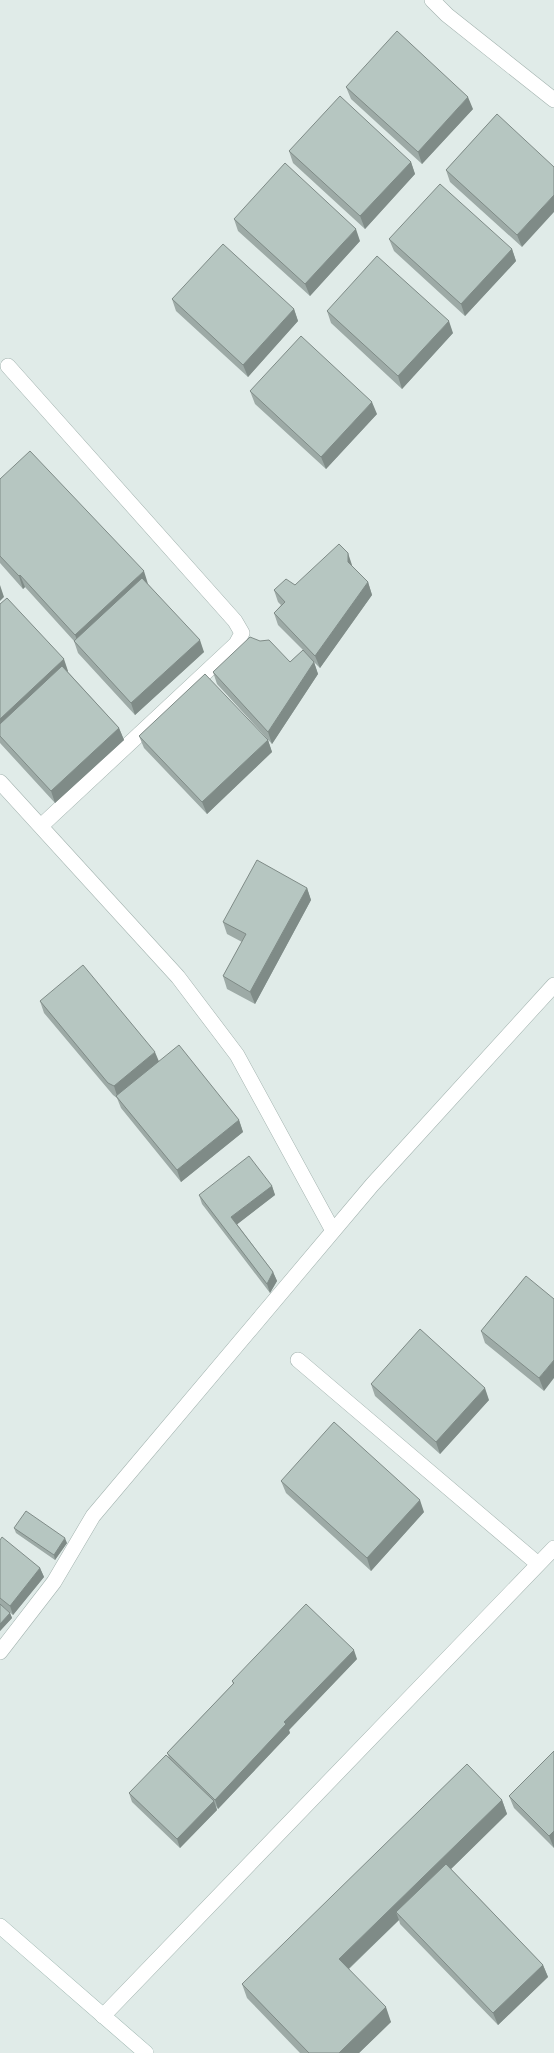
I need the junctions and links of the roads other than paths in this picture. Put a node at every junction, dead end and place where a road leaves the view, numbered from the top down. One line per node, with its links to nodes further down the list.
1 (432, 0): 2 (street)
2 (554, 100)
3 (8, 366): 5 (street)
4 (0, 782): 5 (street)
5 (40, 826): 7 (street)
6 (554, 985): 7 (street)
7 (333, 1231): 11 (street)
8 (298, 1360): 10 (street)
9 (554, 1548): 10 (street)
10 (538, 1564): 13 (street)
11 (0, 1652)
12 (0, 1926): 13 (street)
13 (104, 2016): 14 (street)
14 (146, 2053)

